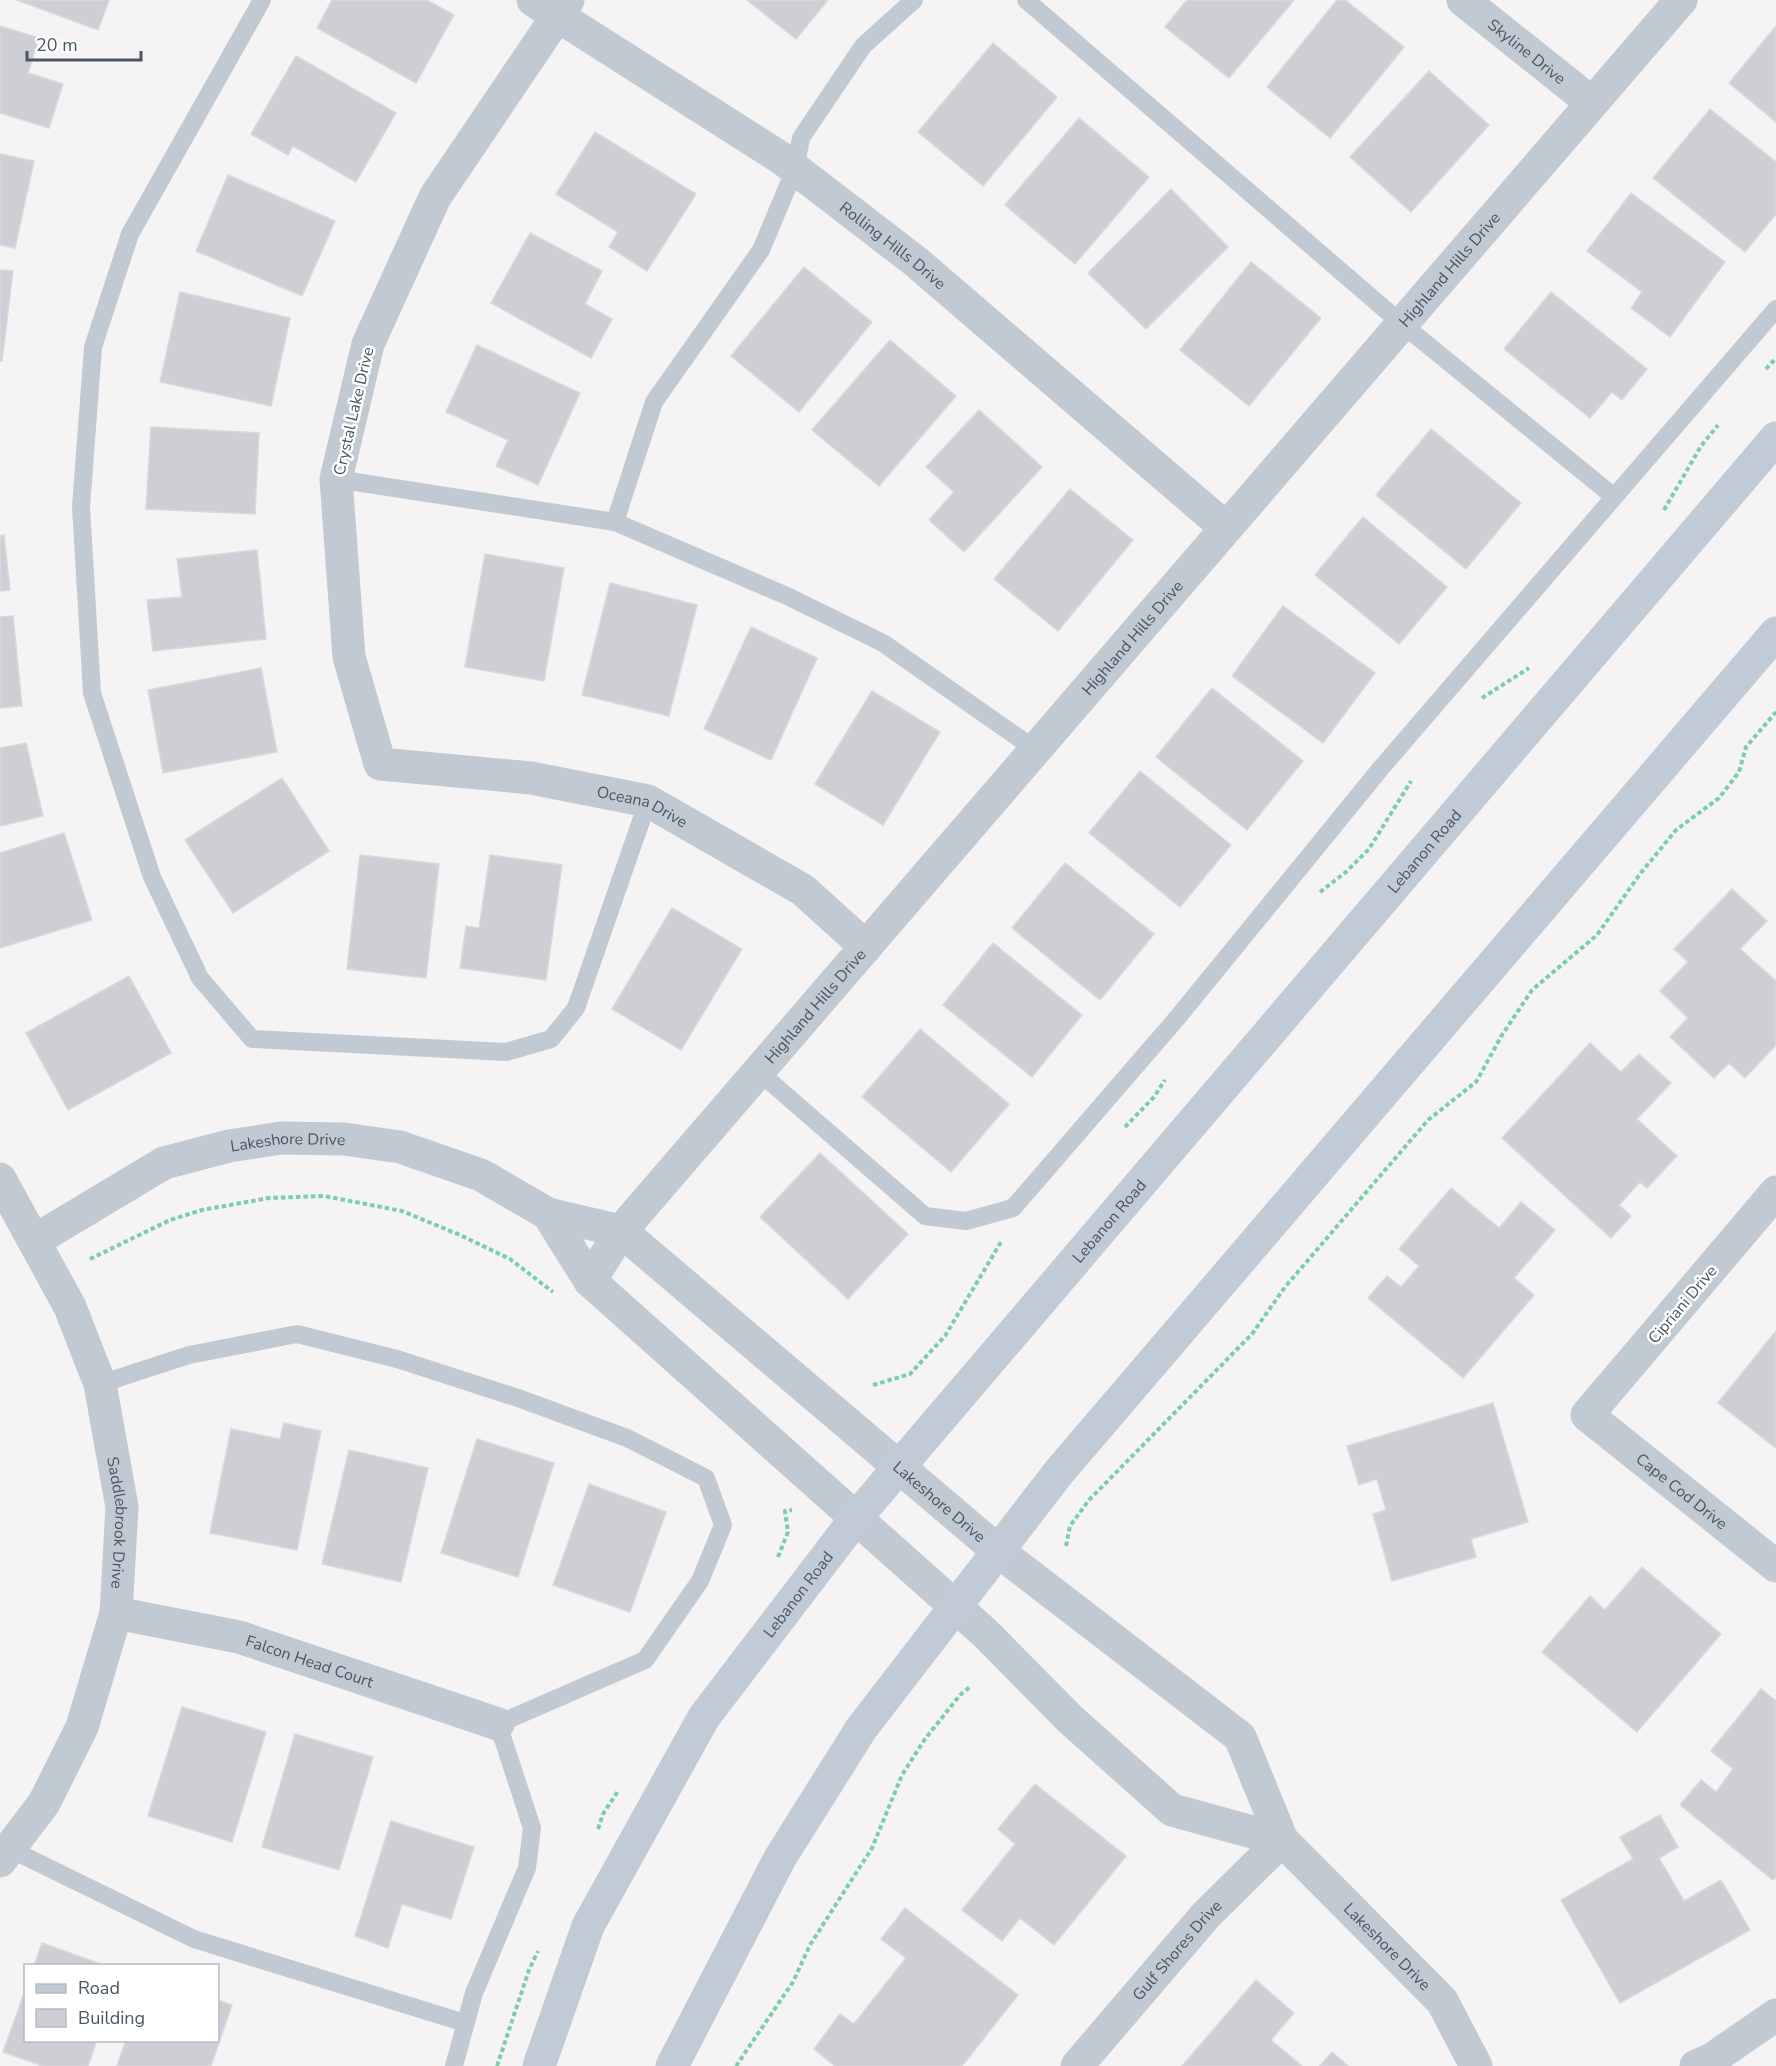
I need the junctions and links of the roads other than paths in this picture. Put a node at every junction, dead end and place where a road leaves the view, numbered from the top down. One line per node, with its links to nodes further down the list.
1 (262, 0): 19 (lane)
2 (914, 0): 8 (lane)
3 (1026, 0): 10 (lane)
4 (1462, 0): 7 (street, Skyline Drive)
5 (1681, 0): 7 (street, Highland Hills Drive)
6 (553, 5): 8 (street, Rolling Hills Drive); 12 (street, Crystal Lake Drive)
7 (1592, 103): 10 (street, Highland Hills Drive)
8 (795, 169): 14 (lane); 15 (street, Rolling Hills Drive)
9 (1776, 309): 13 (lane)
10 (1402, 324): 13 (lane); 15 (street, Highland Hills Drive)
11 (1776, 438): 30 (main road, Lebanon Road)
12 (336, 479): 14 (lane); 18 (street, Crystal Lake Drive)
13 (1613, 496): 21 (lane)
14 (615, 522): 17 (lane)
15 (1226, 528): 17 (street, Highland Hills Drive)
16 (1776, 633): 32 (main road)
17 (1036, 750): 20 (street, Highland Hills Drive)
18 (380, 764): 19 (street, Oceana Drive)
19 (648, 801): 20 (street, Oceana Drive)
20 (866, 947): 21 (street, Highland Hills Drive)
21 (759, 1072): 25 (street, Highland Hills Drive)
22 (0, 1179): 26 (street, Saddlebrook Drive)
23 (1776, 1192): 29 (street, Cipriani Drive)
24 (548, 1214): 25 (street, Lakeshore Drive); 26 (street, Lakeshore Drive); 27 (street, Lakeshore Drive)
25 (621, 1231): 27 (street, Highland Hills Drive); 30 (street, Lakeshore Drive)
26 (34, 1241): 28 (street, Saddlebrook Drive)
27 (590, 1281): 31 (street, Lakeshore Drive)
28 (100, 1384): 35 (street, Saddlebrook Drive); 36 (lane)
29 (1587, 1416): 33 (street, Cape Cod Drive)
30 (899, 1467): 31 (main road, Lebanon Road); 32 (street, Lakeshore Drive)
31 (856, 1518): 34 (street, Lakeshore Drive); 42 (main road, Lebanon Road)
32 (998, 1551): 34 (main road); 37 (street, Lakeshore Drive)
33 (1776, 1566)
34 (955, 1606): 37 (street, Lakeshore Drive); 43 (main road)
35 (116, 1613): 36 (street, Falcon Head Court); 38 (street, Saddlebrook Drive)
36 (498, 1724): 40 (lane)
37 (1282, 1840): 44 (street, Gulf Shores Drive); 45 (street, Lakeshore Drive)
38 (4, 1854): 40 (lane)
39 (1776, 2014): 46 (street)
40 (465, 2023): 41 (lane)
41 (454, 2066)
42 (539, 2066)
43 (672, 2066)
44 (1077, 2066)
45 (1476, 2066)
46 (1696, 2066)

